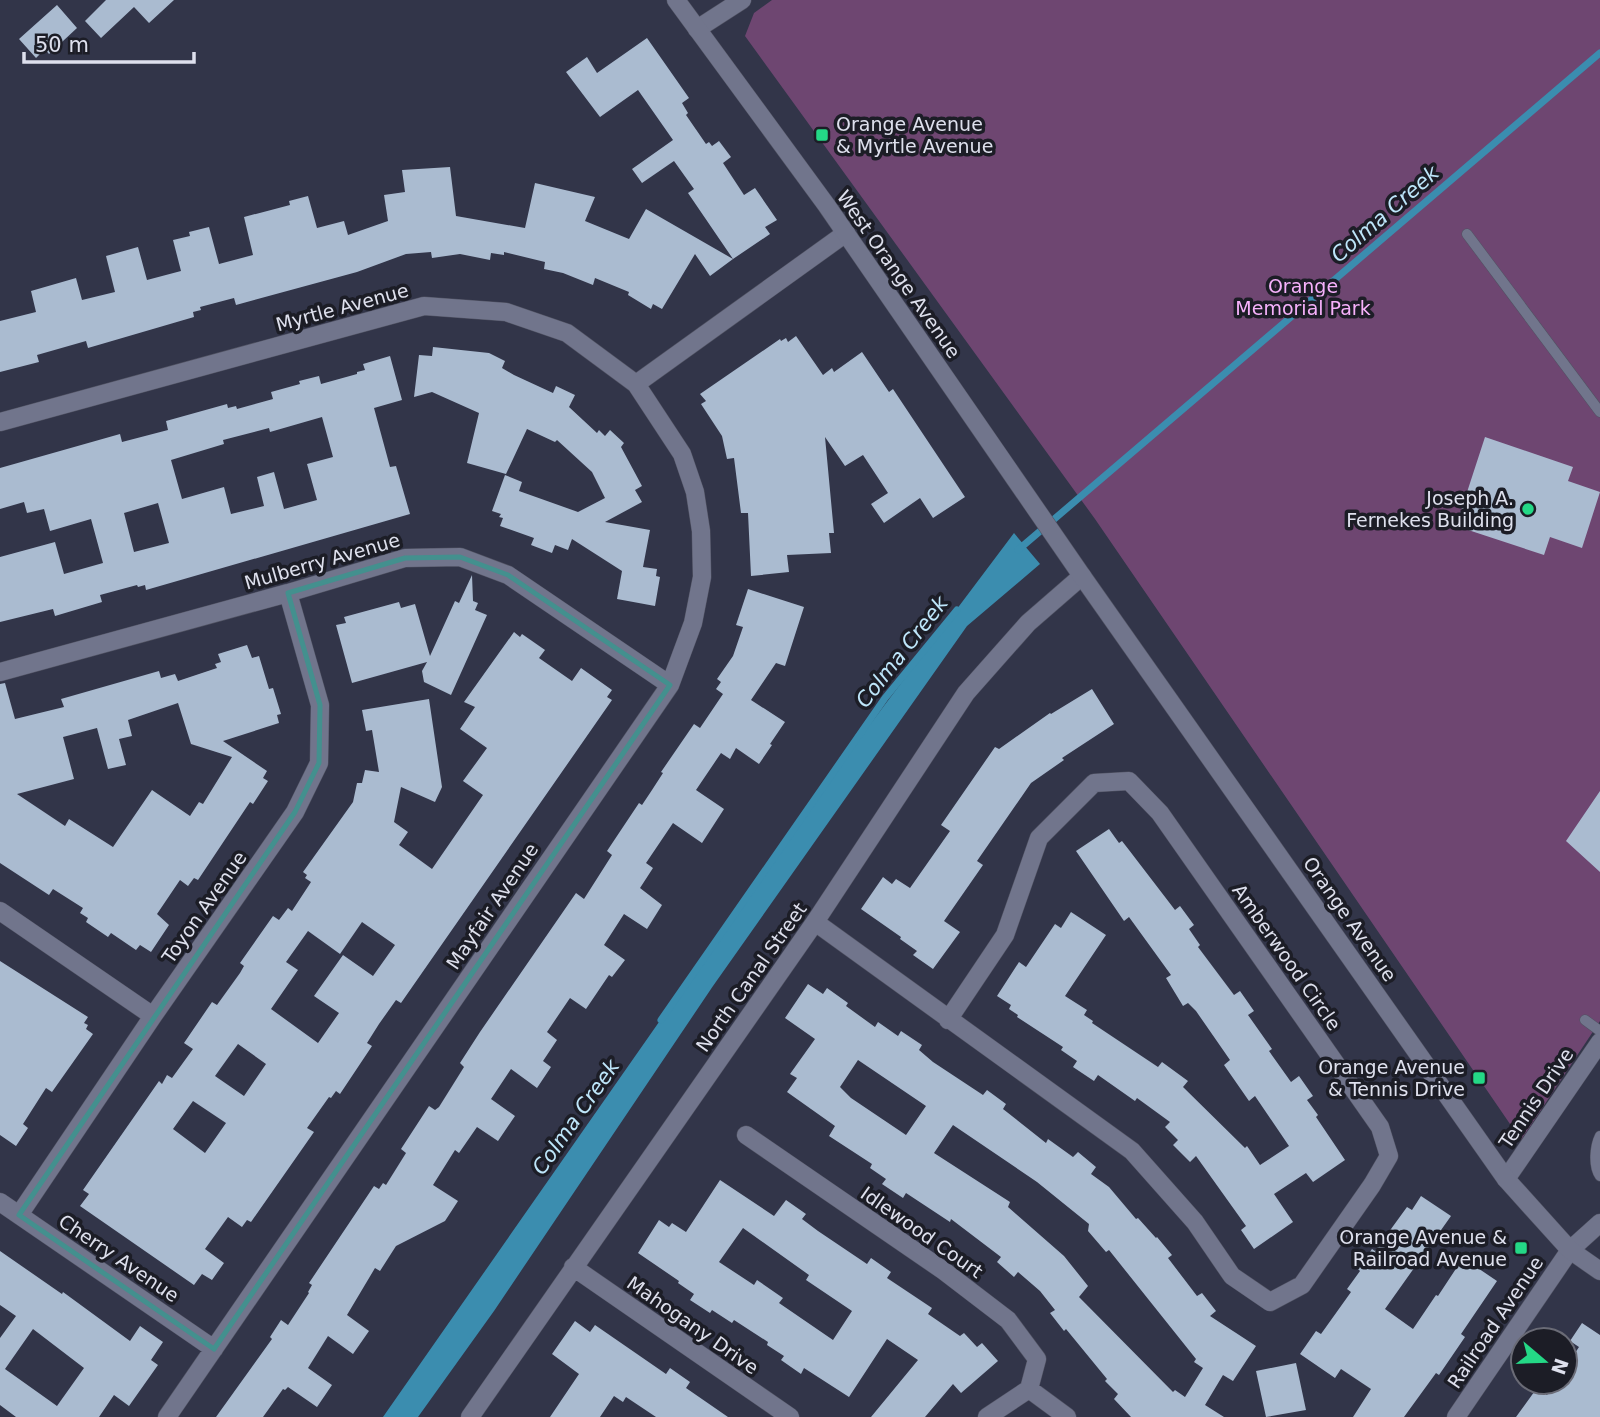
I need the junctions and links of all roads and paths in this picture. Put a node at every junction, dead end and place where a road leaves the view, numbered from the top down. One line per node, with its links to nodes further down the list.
1 (676, 0): 3 (street, West Orange Avenue)
2 (742, 0): 3 (street)
3 (698, 29): 4 (street, West Orange Avenue)
4 (846, 233): 6 (street); 9 (street, West Orange Avenue)
5 (1467, 234): 7 (lane)
6 (636, 384): 8 (street, Myrtle Avenue); 12 (street, Mayfair Avenue)
7 (1600, 412)
8 (0, 422)
9 (1082, 576): 14 (street, North Canal Street); 23 (street, Orange Avenue)
10 (288, 593): 11 (street, Mulberry Avenue); 12 (street, Mulberry Avenue); 15 (street, Toyon Avenue)
11 (0, 672)
12 (670, 685): 30 (street, Mayfair Avenue)
13 (0, 911): 15 (street)
14 (815, 922): 16 (street, Amberwood Circle); 28 (street, North Canal Street)
15 (153, 1016): 25 (street, Toyon Avenue)
16 (948, 1020): 16 (street, Amberwood Circle)
17 (1585, 1020): 18 (lane)
18 (1600, 1031)
19 (1600, 1042): 23 (street, Tennis Drive)
20 (746, 1135): 31 (street, Idlewood Court)
21 (1600, 1136): 22 (lane)
22 (1600, 1175)
23 (1506, 1179): 27 (street, Orange Avenue)
24 (0, 1202): 25 (street, Cherry Avenue)
25 (19, 1215): 30 (street, Cherry Avenue)
26 (1600, 1223): 27 (street, Railroad Avenue)
27 (1570, 1250): 29 (street, Orange Avenue); 37 (street, Railroad Avenue)
28 (573, 1267): 33 (street, North Canal Street); 34 (street, Mahogany Drive)
29 (1600, 1271)
30 (214, 1349): 32 (street, Mayfair Avenue)
31 (1030, 1389): 35 (street); 36 (street)
32 (167, 1417)
33 (470, 1417)
34 (790, 1417)
35 (987, 1417)
36 (1067, 1417)
37 (1456, 1417)

